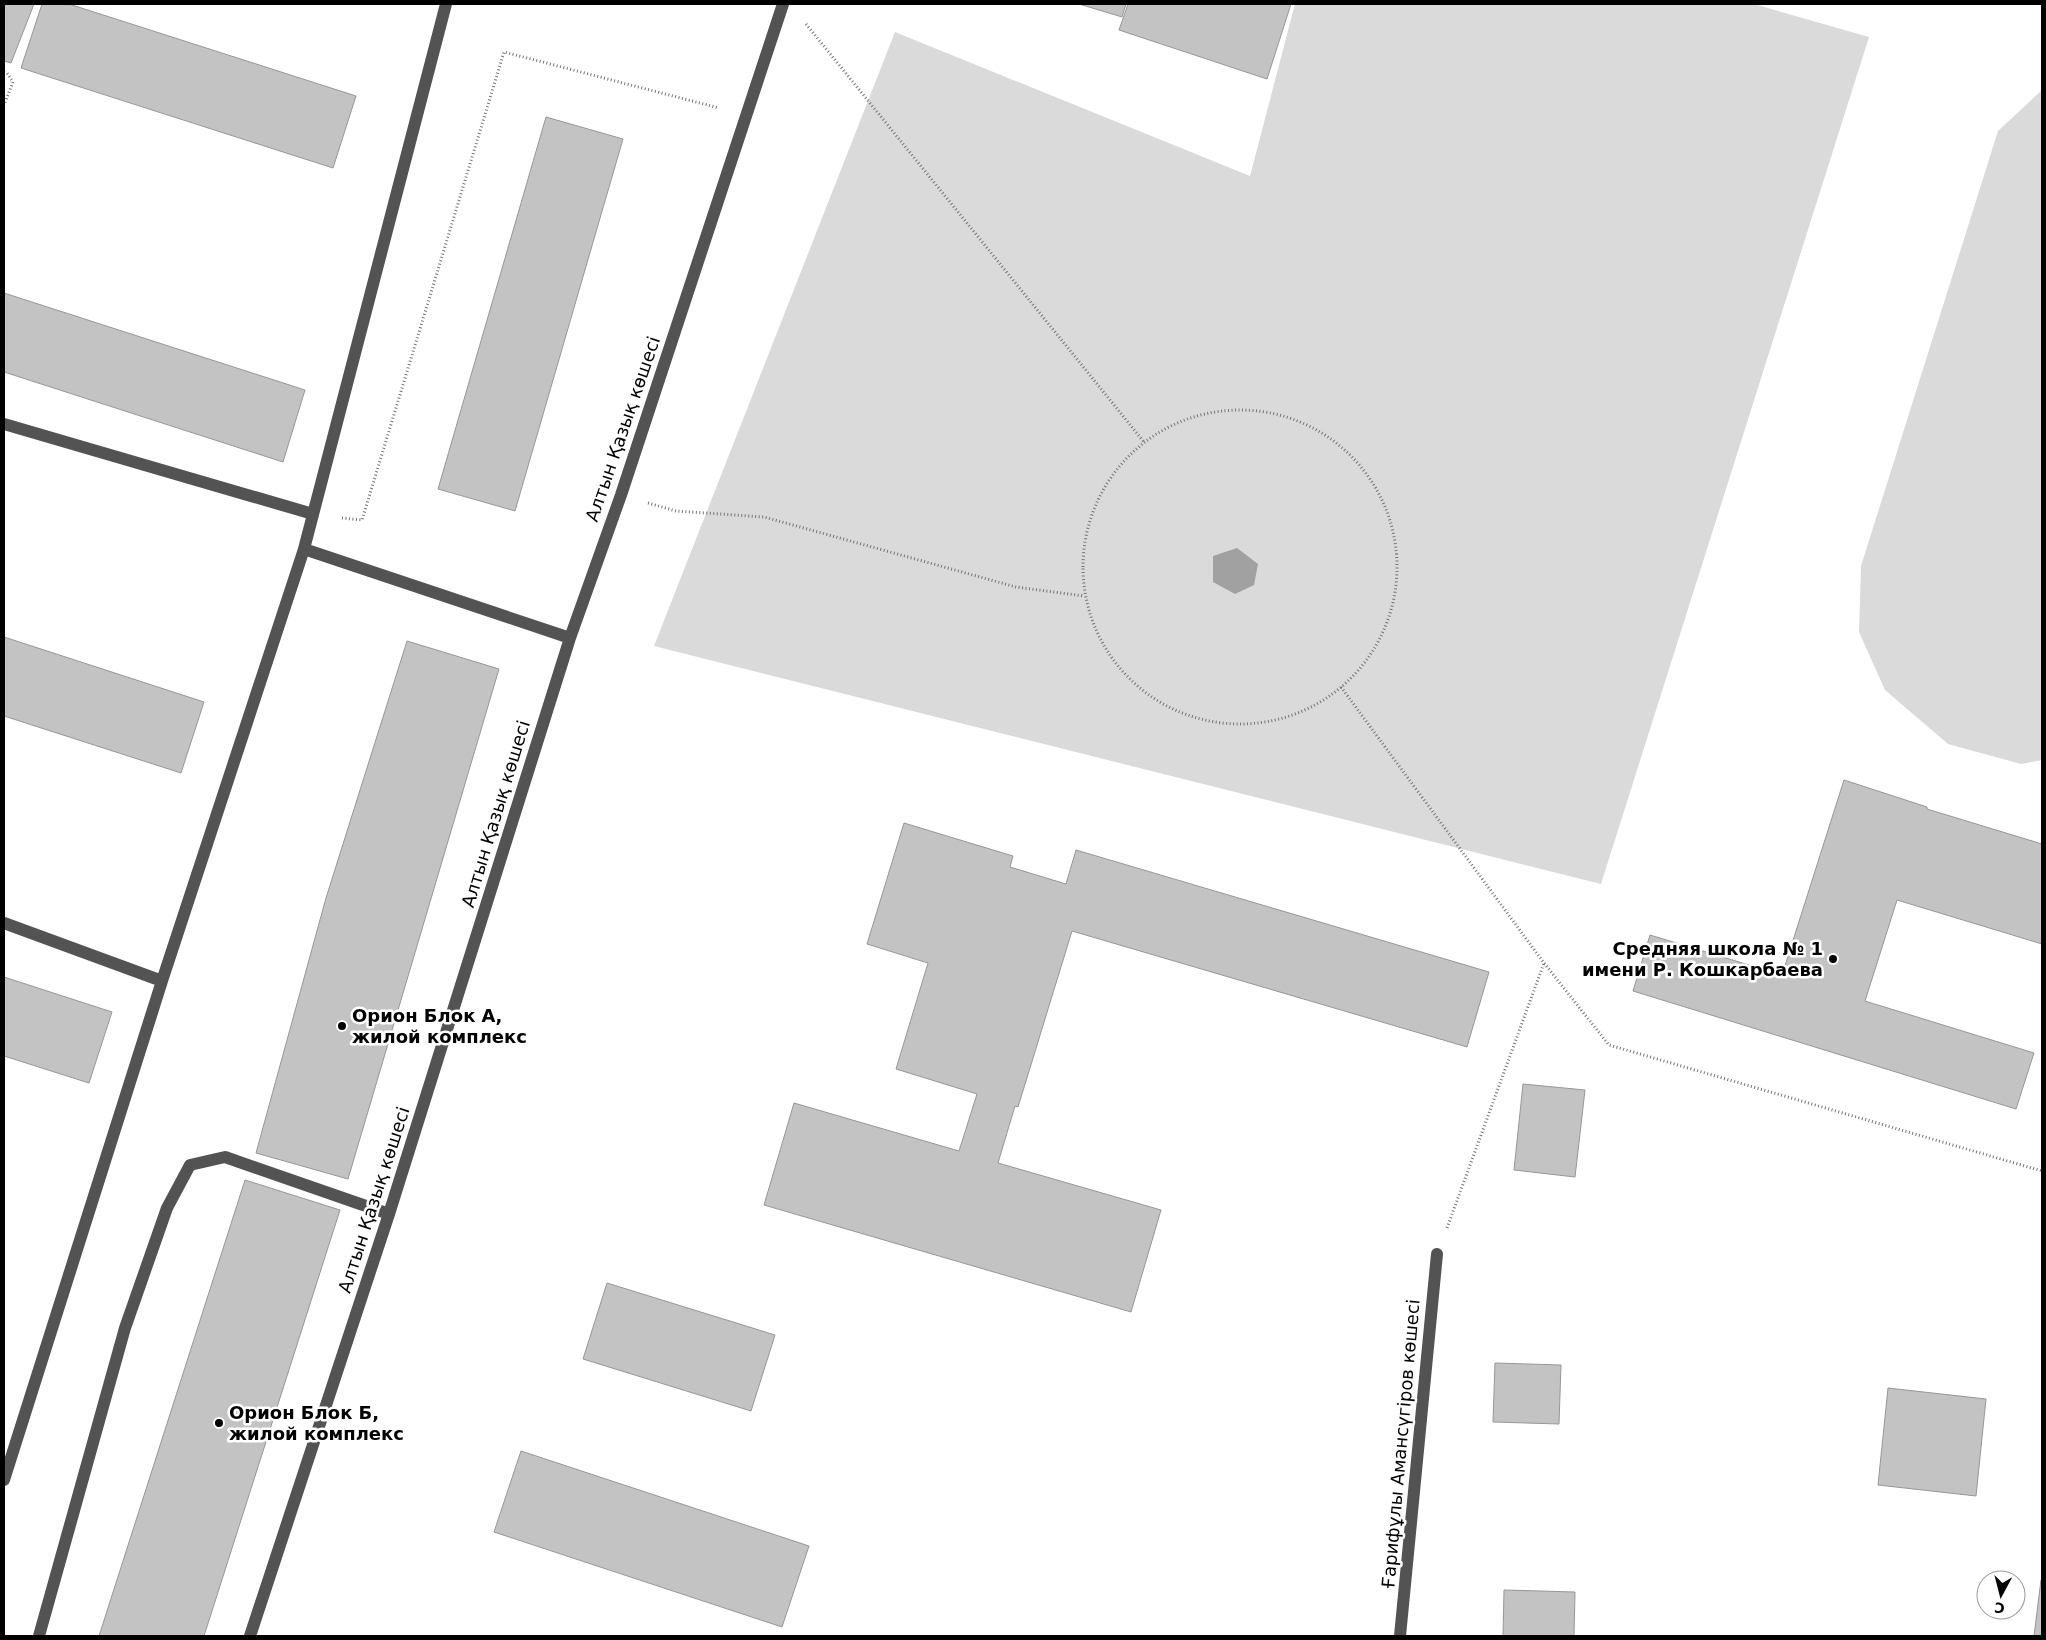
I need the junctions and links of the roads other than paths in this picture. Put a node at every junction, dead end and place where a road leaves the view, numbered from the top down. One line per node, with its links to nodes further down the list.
1 (446, 4): 4 (street)
2 (783, 4): 6 (street, Алтын Қазық көшесі)
3 (4, 424): 4 (street)
4 (313, 514): 5 (street)
5 (304, 549): 6 (street); 8 (street)
6 (570, 638): 9 (street, Алтын Қазық көшесі)
7 (4, 923): 8 (street)
8 (162, 981): 11 (street)
9 (389, 1214): 12 (street); 13 (street, Алтын Қазық көшесі)
10 (1437, 1254): 14 (street, Ғарифұлы Амансүгіров көшесі)
11 (4, 1480)
12 (39, 1636)
13 (250, 1636)
14 (1400, 1636)

